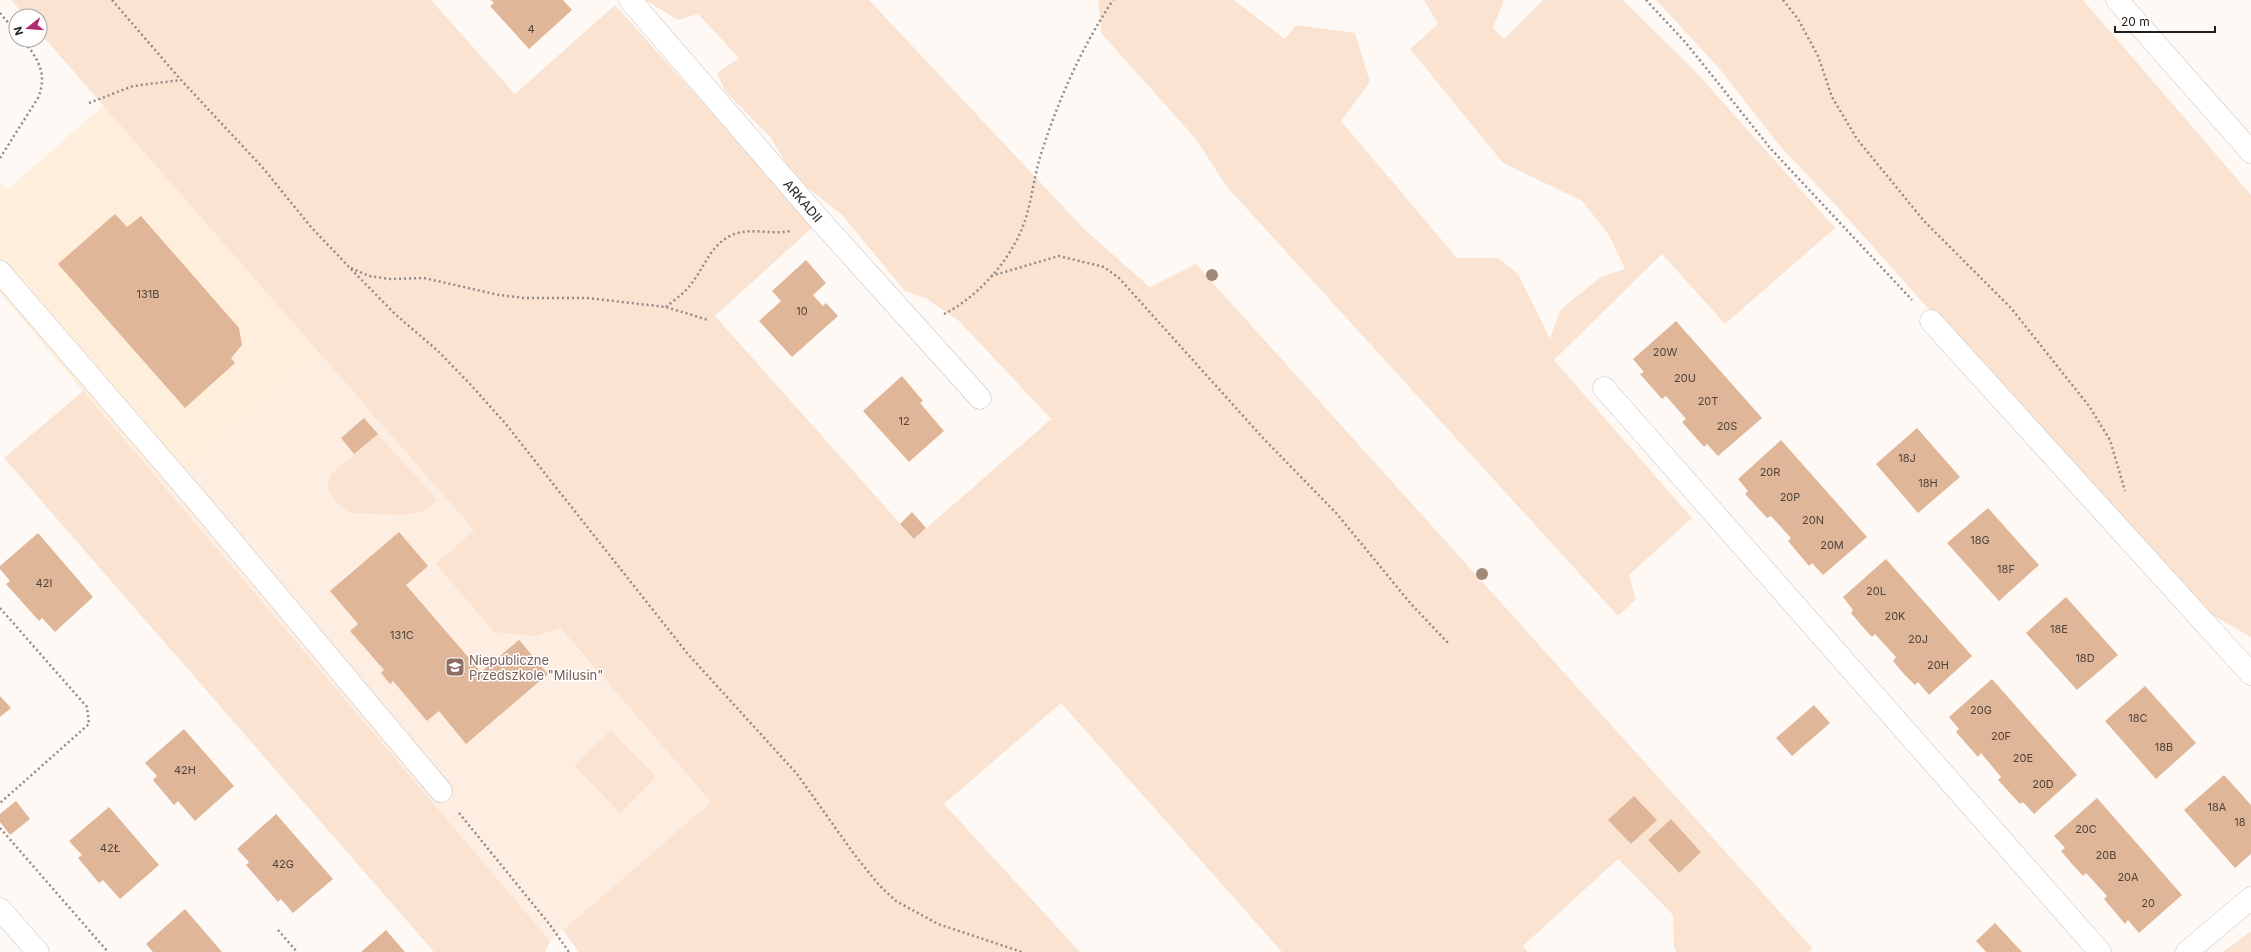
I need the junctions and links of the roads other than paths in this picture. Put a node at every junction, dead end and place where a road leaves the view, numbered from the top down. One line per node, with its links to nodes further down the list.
1 (630, 0): 7 (street, ARKADII)
2 (2117, 0): 3 (street)
3 (2251, 152)
4 (0, 272): 9 (street)
5 (1931, 321): 8 (street)
6 (1604, 388): 13 (street)
7 (980, 398)
8 (2251, 674)
9 (441, 791)
10 (2251, 898): 14 (street)
11 (0, 909): 12 (street)
12 (38, 952)
13 (2100, 952)
14 (2187, 952)

